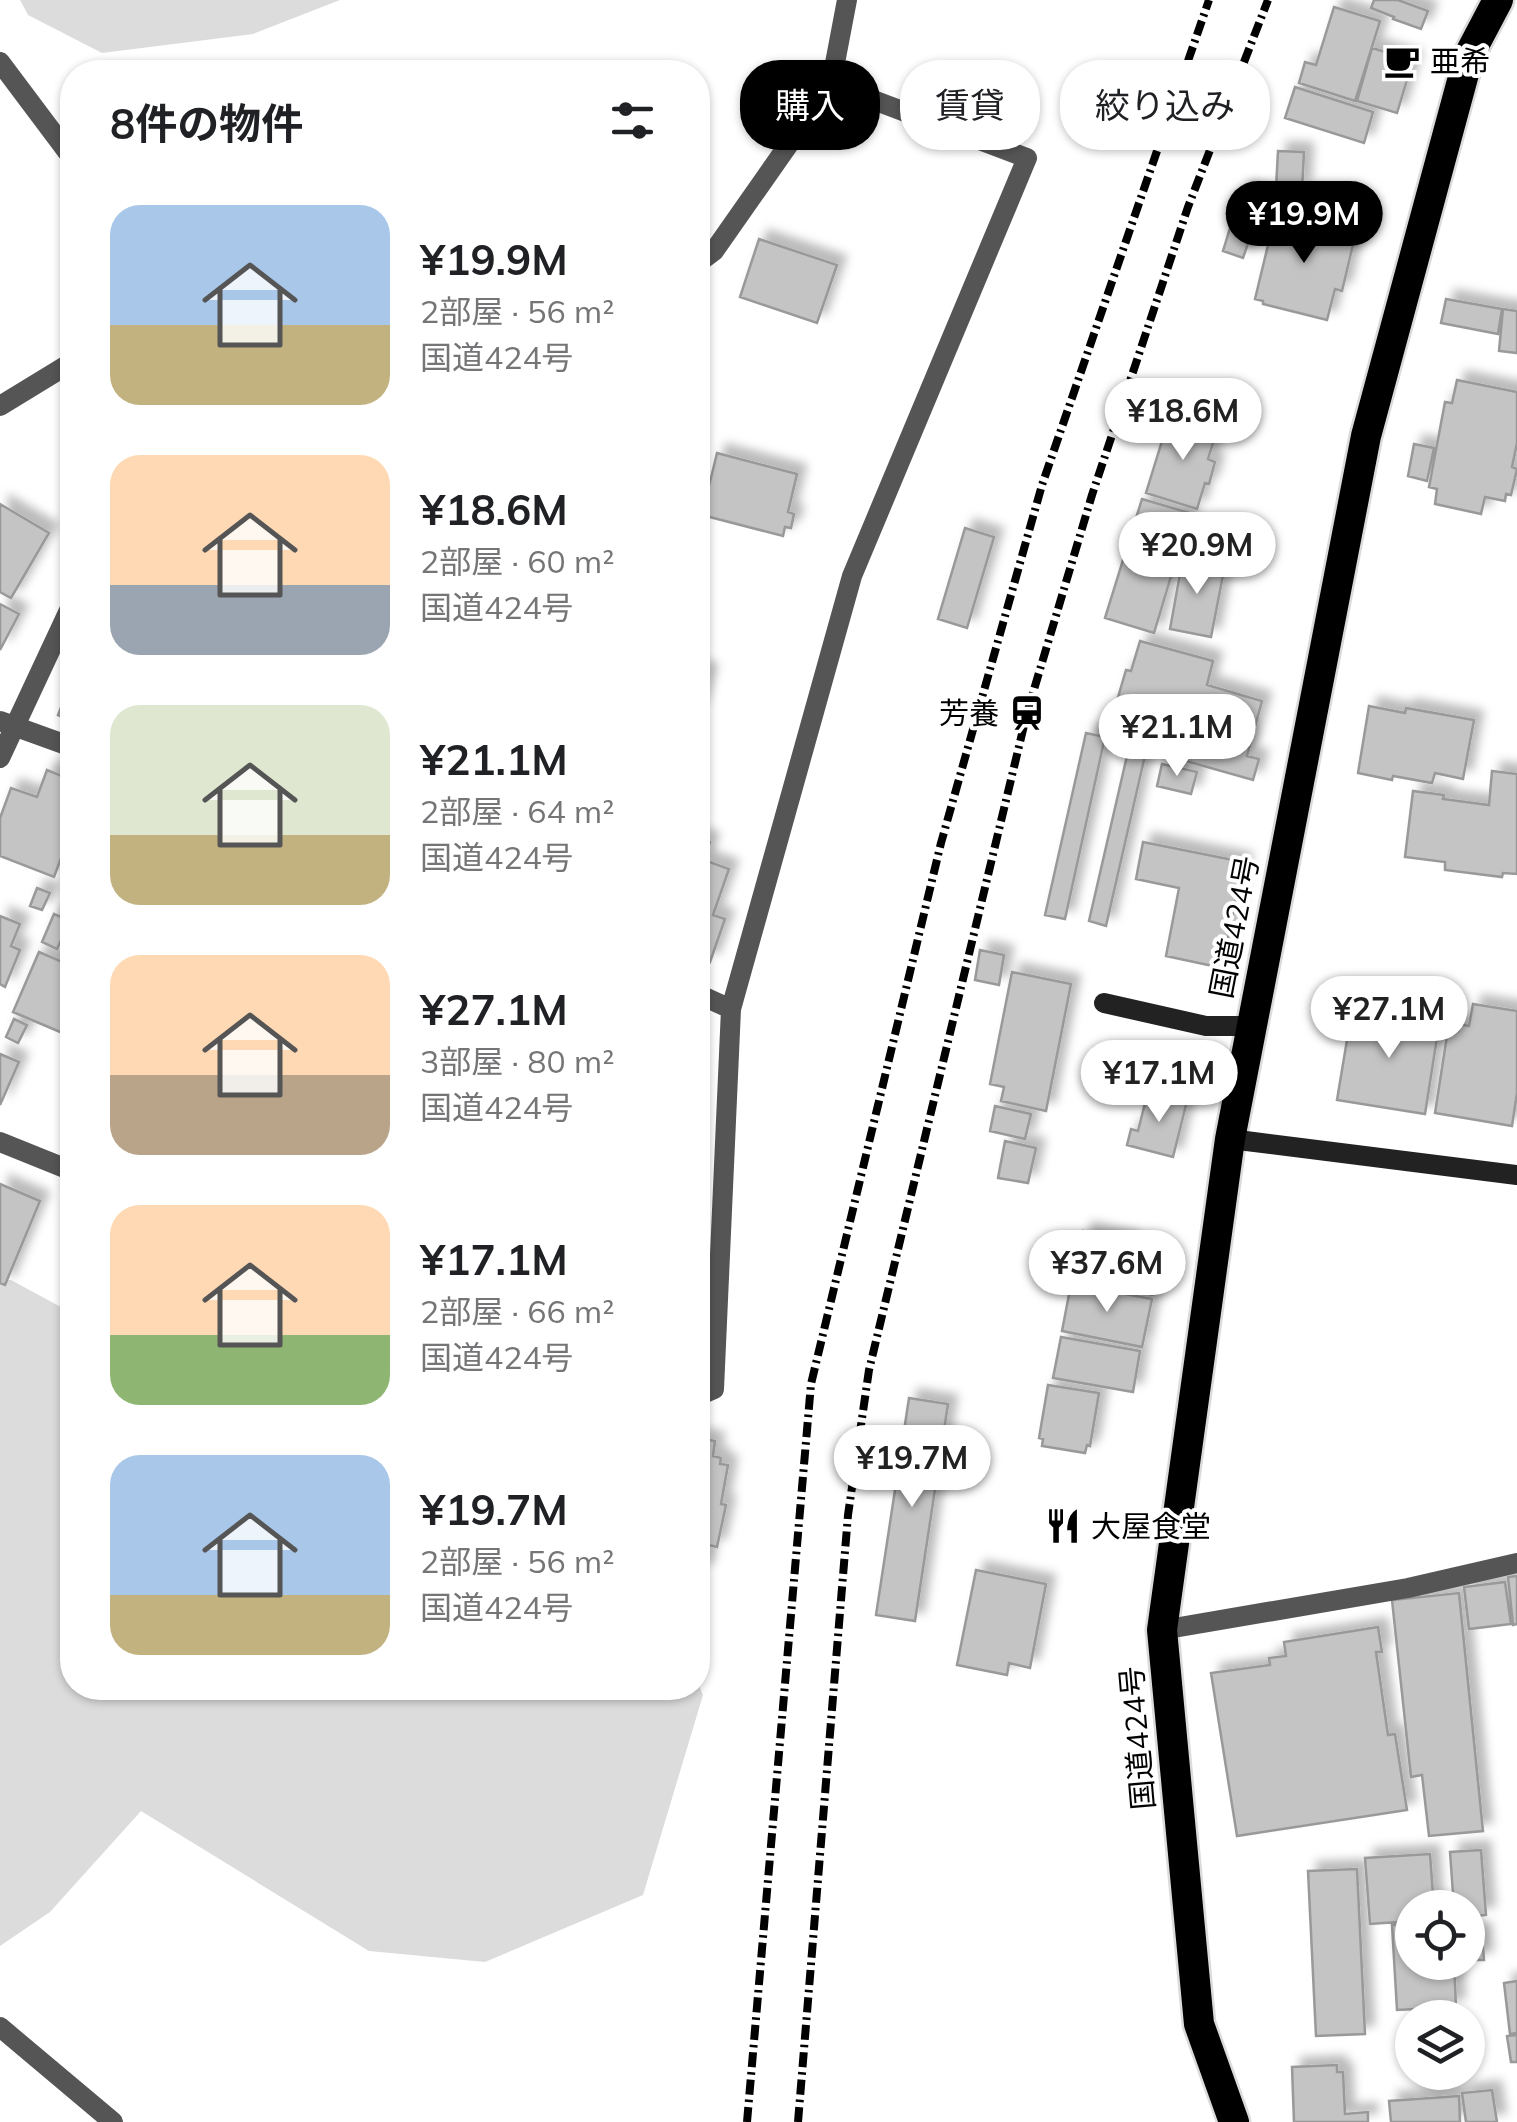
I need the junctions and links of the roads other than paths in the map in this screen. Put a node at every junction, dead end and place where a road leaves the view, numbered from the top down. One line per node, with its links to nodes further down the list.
1 (847, 0): 3 (street)
2 (1498, 0): 18 (highway, 国道424号)
3 (836, 60)
4 (0, 62): 6 (street)
5 (880, 102): 17 (street)
6 (60, 142)
7 (785, 150): 8 (street)
8 (710, 254)
9 (60, 369): 10 (street)
10 (0, 406)
11 (60, 626): 12 (street)
12 (7, 723): 13 (street); 14 (street)
13 (60, 743)
14 (0, 758)
15 (710, 999): 17 (street)
16 (1104, 1003): 18 (street)
17 (732, 1009): 23 (street)
18 (1250, 1026): 19 (highway, 国道424号)
19 (1230, 1139): 22 (street); 25 (highway, 国道424号)
20 (0, 1142): 21 (street)
21 (60, 1166)
22 (1517, 1175)
23 (710, 1391)
24 (1517, 1563): 25 (street)
25 (1162, 1630): 28 (highway, 国道424号)
26 (0, 2027): 27 (street)
27 (113, 2122)
28 (1234, 2122)

